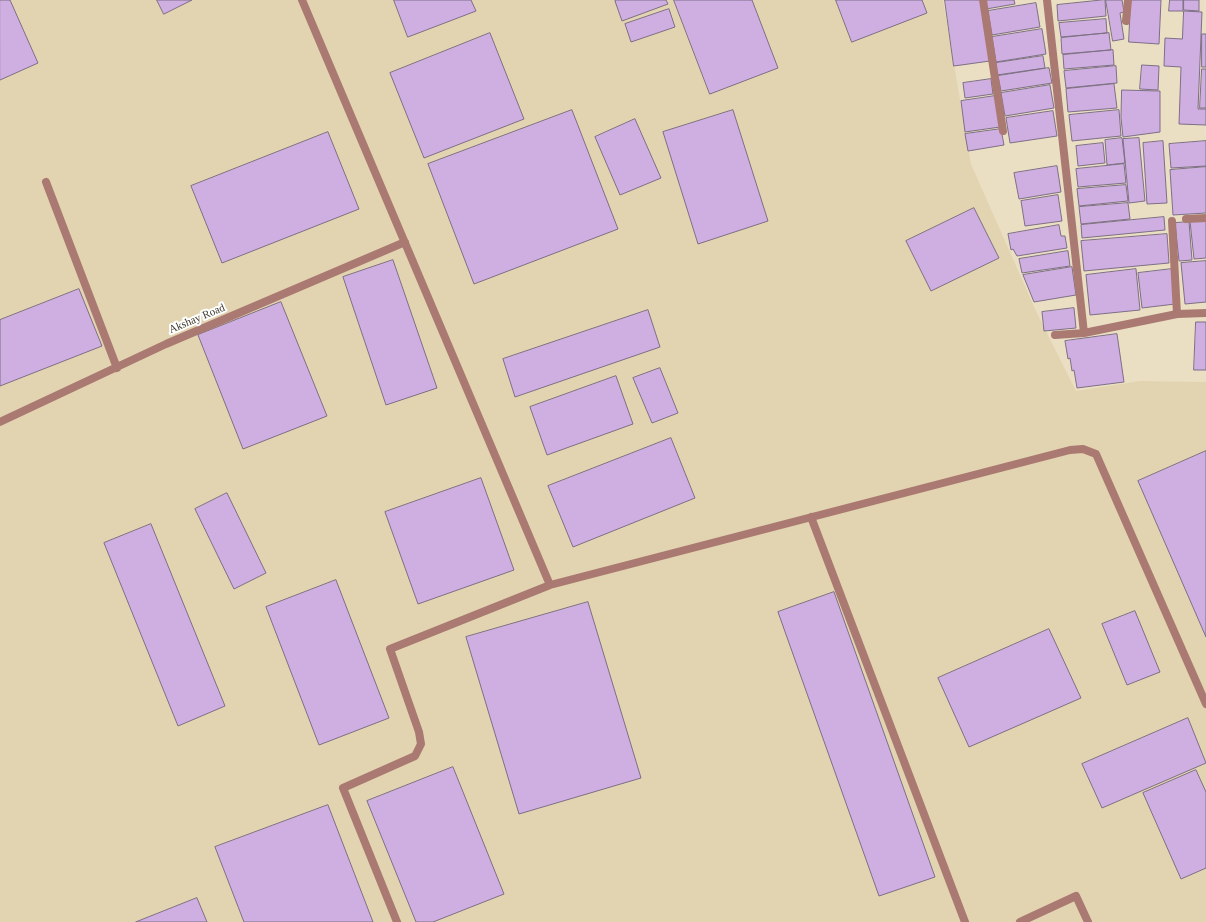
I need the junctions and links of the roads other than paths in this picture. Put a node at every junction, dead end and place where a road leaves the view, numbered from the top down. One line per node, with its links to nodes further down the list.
1 (302, 0): 11 (street)
2 (983, 0): 6 (street)
3 (1047, 0): 14 (street)
4 (1128, 0): 5 (street)
5 (1126, 21)
6 (1003, 131)
7 (46, 182): 16 (street)
8 (1206, 218): 9 (street)
9 (1186, 219)
10 (1172, 221): 13 (street)
11 (404, 242): 16 (street, Akshay Road); 19 (street)
12 (1206, 313): 13 (street)
13 (1177, 314): 14 (street)
14 (1084, 333): 15 (street)
15 (1055, 334)
16 (117, 368): 17 (street, Akshay Road)
17 (0, 422)
18 (811, 517): 19 (street); 20 (street); 22 (street)
19 (550, 585): 21 (street)
20 (1206, 704)
21 (397, 922)
22 (965, 922)
23 (1020, 922): 24 (street)
24 (1088, 922)

